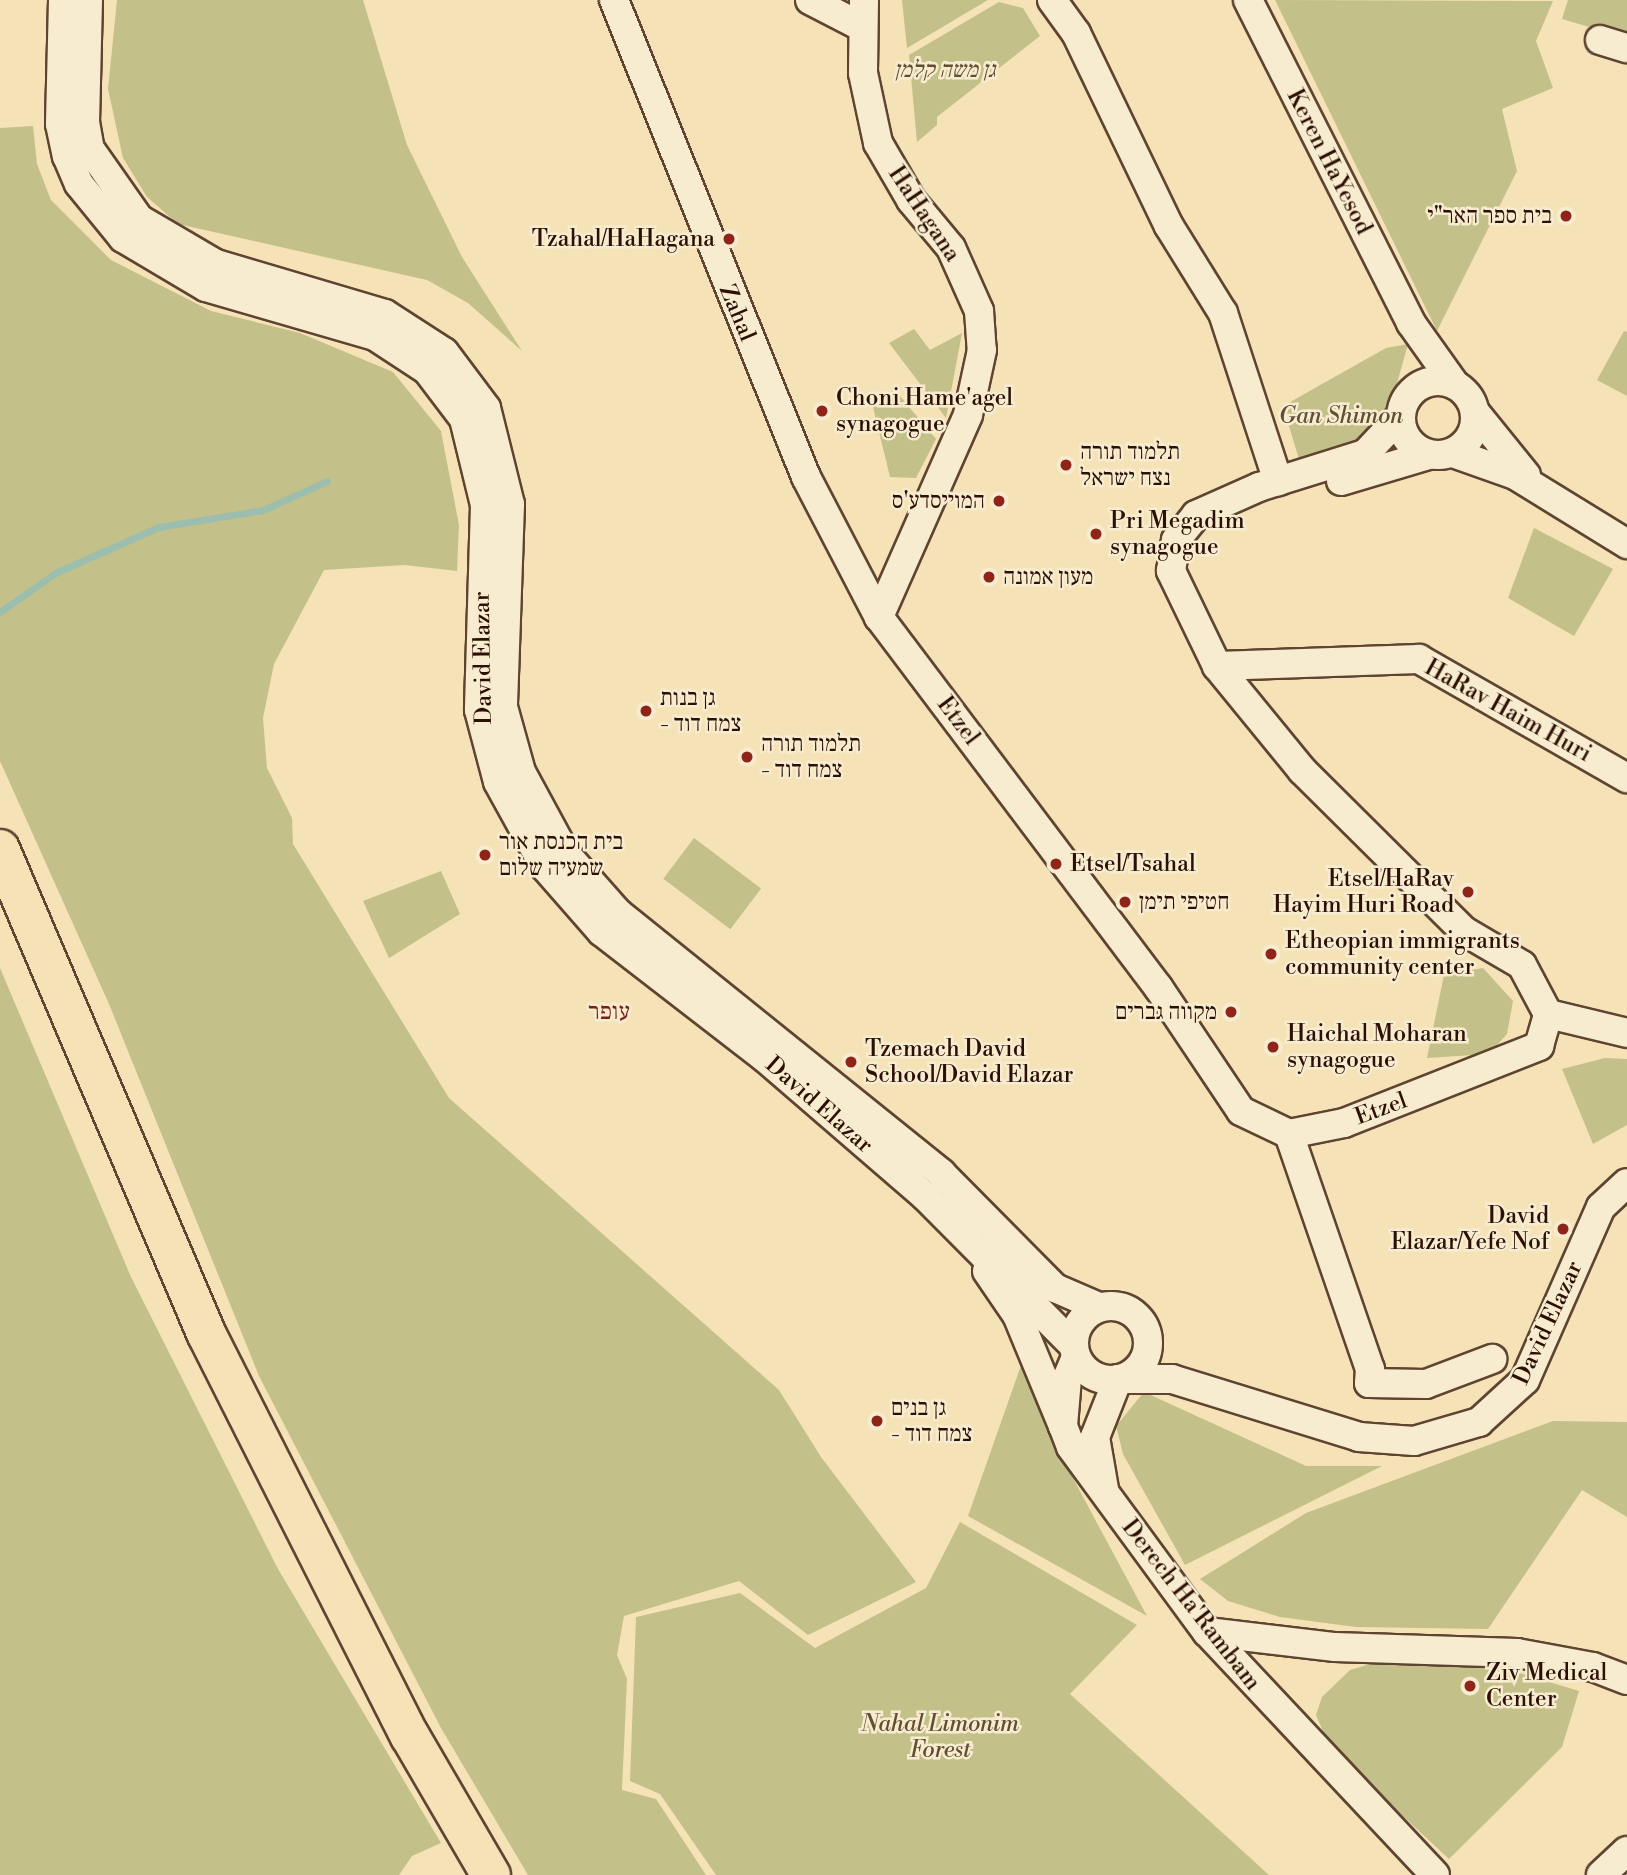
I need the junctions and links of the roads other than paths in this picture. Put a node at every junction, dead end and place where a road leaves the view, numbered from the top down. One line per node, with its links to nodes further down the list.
1 (63, 0): 27 (street, David Elazar)
2 (88, 0): 28 (street, David Elazar)
3 (614, 0): 19 (street, Zahal)
4 (810, 0): 7 (street)
5 (1052, 0): 15 (street)
6 (1248, 0): 10 (street, Keren HaYesod)
7 (863, 13): 19 (street, HaHagana)
8 (1600, 40): 9 (street)
9 (1627, 48)
10 (1411, 323): 11 (street, Keren HaYesod); 12 (street, Keren HaYesod)
11 (1455, 385): 12 (street); 13 (street)
12 (1405, 405): 14 (street); 15 (street)
13 (1475, 412): 14 (street); 16 (street)
14 (1441, 454): 16 (street); 18 (street)
15 (1278, 481): 18 (street)
16 (1549, 495): 17 (street)
17 (1627, 544)
18 (1182, 603): 20 (street)
19 (879, 617): 25 (street, Etzel)
20 (1217, 666): 21 (street, HaRav Haim Huri); 23 (street)
21 (1627, 778)
22 (0, 849): 39 (highway)
23 (1548, 1014): 24 (street); 25 (street, Etzel)
24 (1627, 1033)
25 (1289, 1134): 31 (street)
26 (1627, 1183): 33 (street, David Elazar)
27 (925, 1196): 30 (street, David Elazar); 34 (street, Derech Ha'Rambam)
28 (1099, 1307): 29 (street); 30 (street)
29 (1147, 1334): 32 (street); 33 (street, David Elazar)
30 (1075, 1351): 32 (street); 34 (street)
31 (1492, 1359)
32 (1118, 1379): 33 (street, David Elazar); 35 (street, Derech Ha'Rambam)
33 (1279, 1414)
34 (1063, 1426): 35 (street, Derech Ha'Rambam)
35 (1105, 1495): 36 (street, Derech Ha'Rambam)
36 (1207, 1632): 37 (street); 40 (street, Derech Ha'Rambam)
37 (1627, 1680)
38 (1627, 1851): 41 (street)
39 (491, 1875)
40 (1435, 1875)
41 (1601, 1875)

